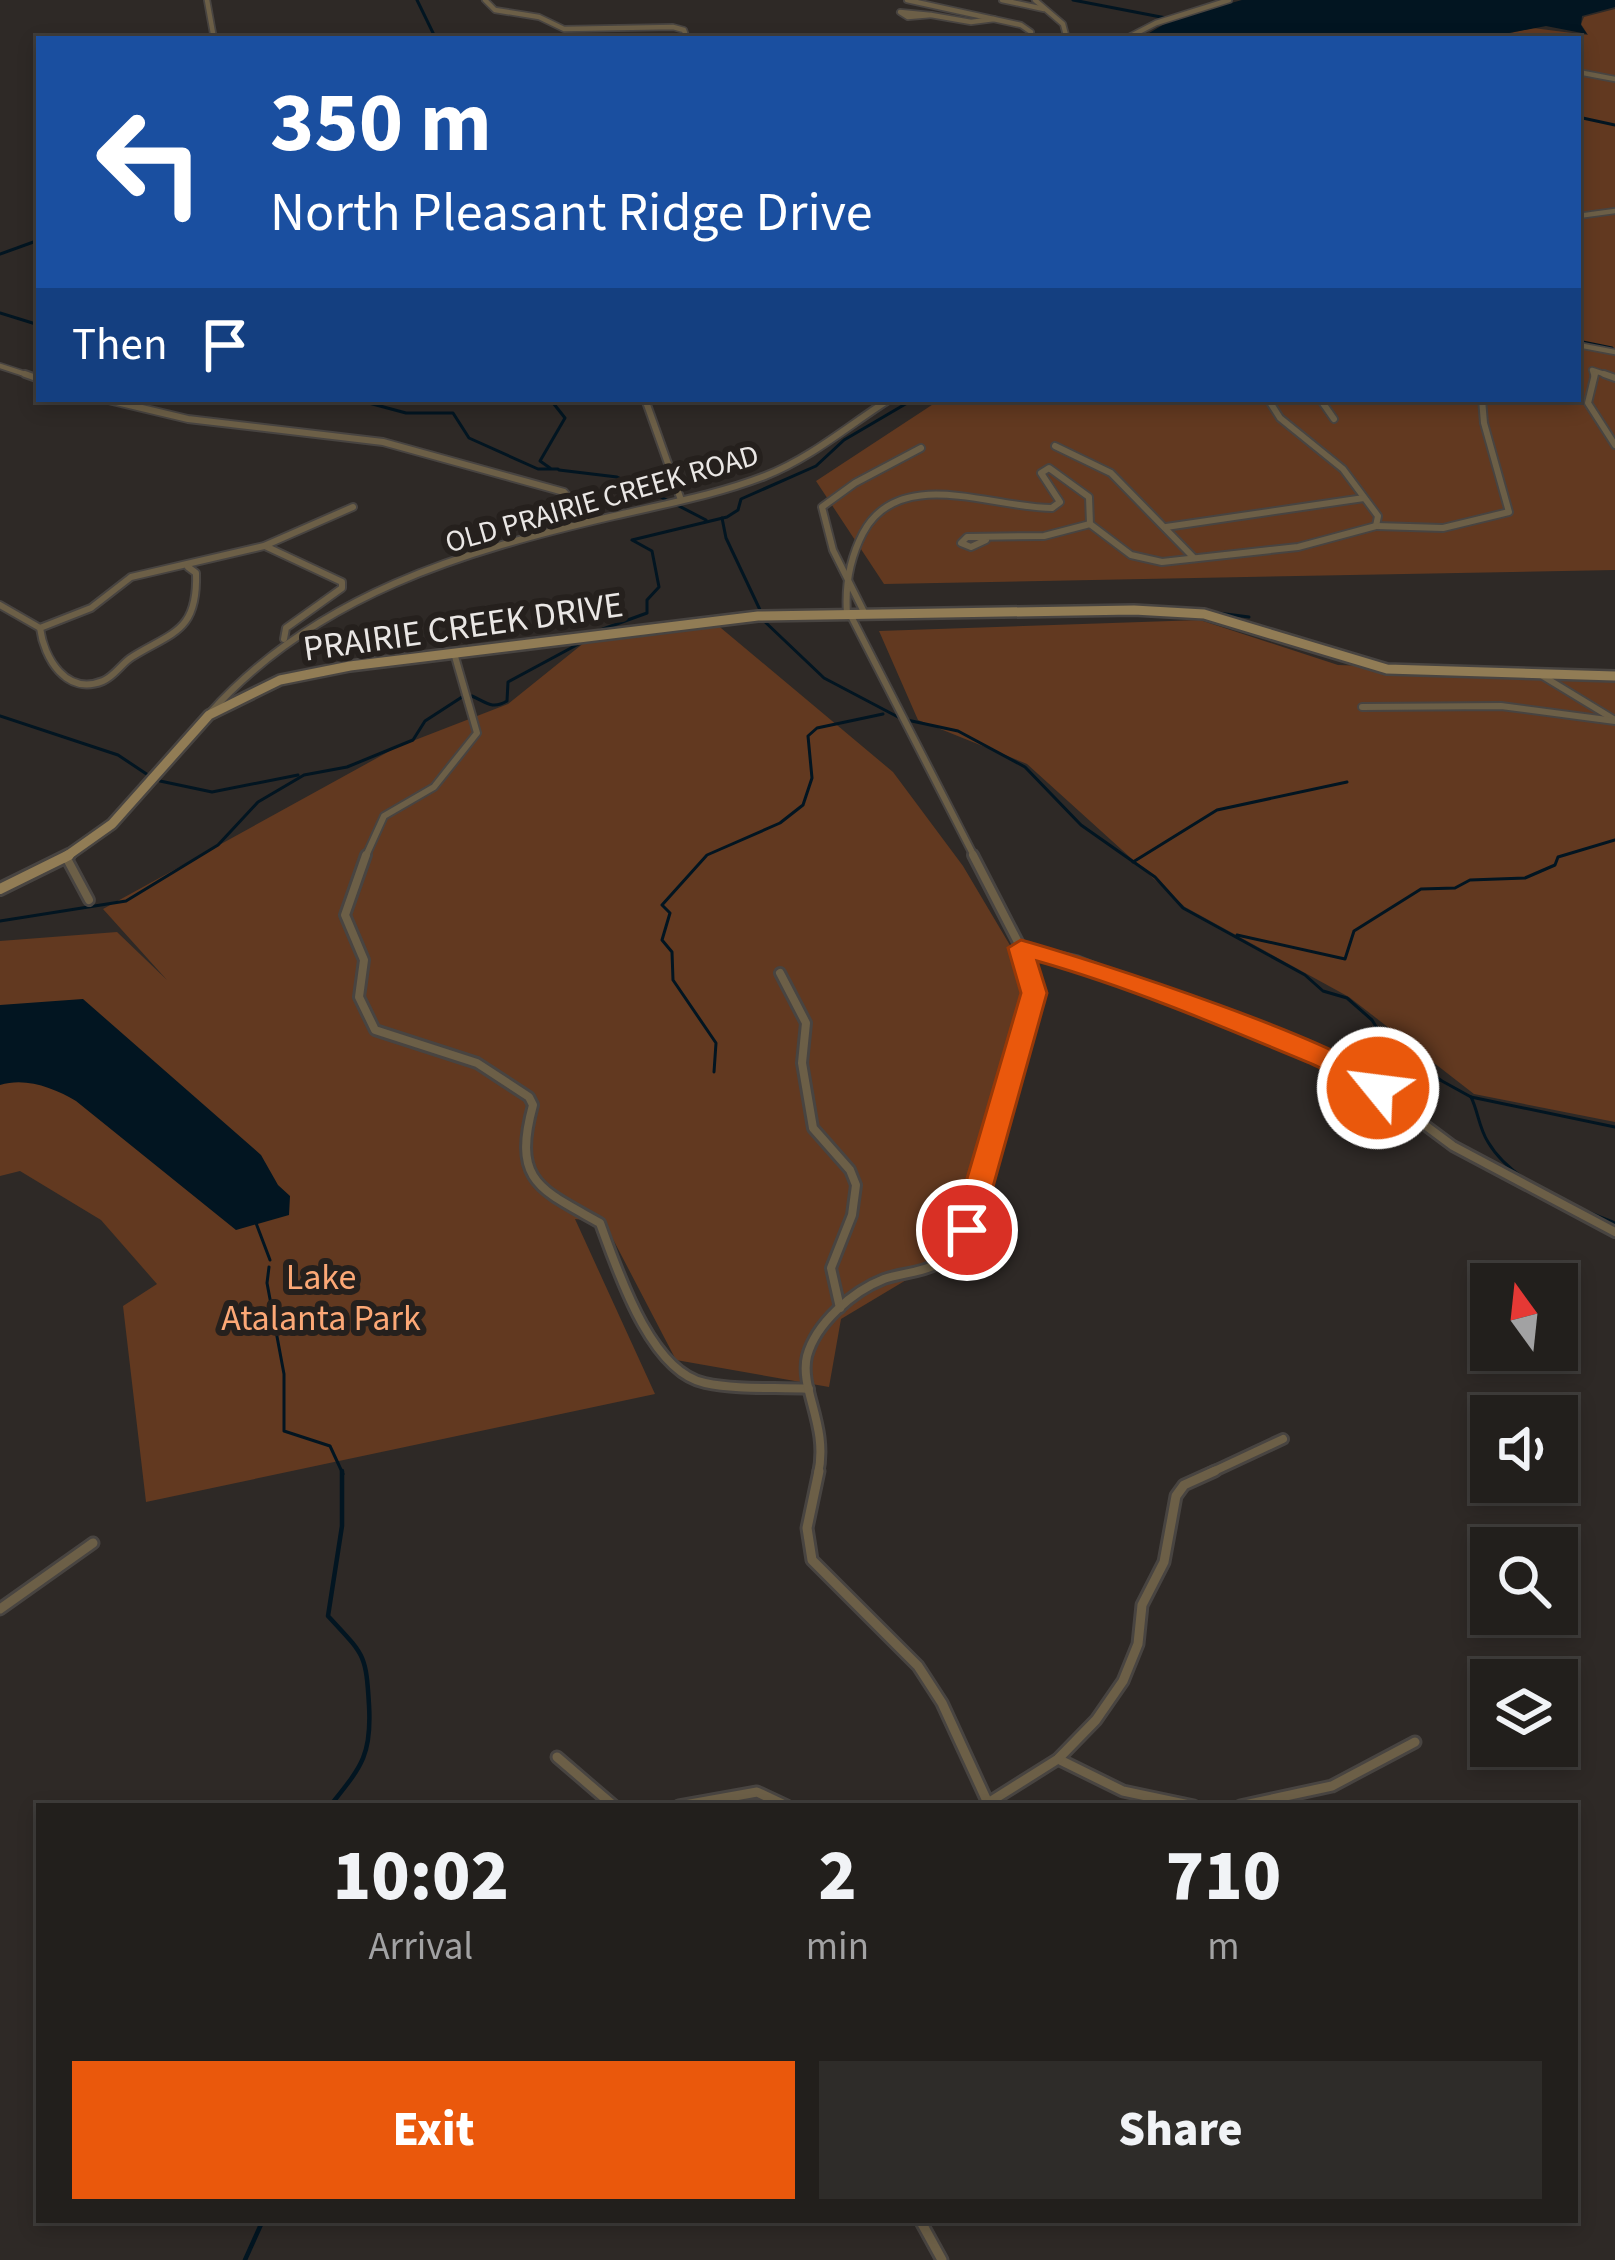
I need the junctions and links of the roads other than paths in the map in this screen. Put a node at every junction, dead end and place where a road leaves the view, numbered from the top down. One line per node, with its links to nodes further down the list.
1 (207, 0): 10 (street)
2 (485, 0): 11 (street)
3 (907, 0): 9 (street)
4 (1002, 0): 7 (street)
5 (1035, 0): 7 (street)
6 (1229, 0): 14 (street)
7 (1045, 9): 13 (street)
8 (933, 15): 9 (street)
9 (995, 18): 12 (street)
10 (213, 36)
11 (686, 36)
12 (1029, 36)
13 (1066, 36)
14 (1132, 36)
15 (1581, 73): 16 (street)
16 (1615, 79)
17 (1615, 211): 18 (street)
18 (1581, 216)
19 (1581, 346): 20 (street)
20 (1615, 352)
21 (1582, 362): 23 (street)
22 (0, 366): 24 (street)
23 (1592, 370): 25 (street); 33 (street)
24 (36, 378)
25 (1615, 378)
26 (117, 402): 39 (street)
27 (646, 402): 37 (street)
28 (885, 402): 37 (street, OLD PRAIRIE CREEK ROAD)
29 (1269, 402): 36 (street)
30 (1322, 402): 32 (street)
31 (1482, 402): 41 (street)
32 (1334, 419)
33 (1615, 445)
34 (1055, 446): 42 (street)
35 (921, 448): 49 (street)
36 (1364, 498): 41 (street); 42 (street)
37 (681, 500): 39 (street, OLD PRAIRIE CREEK ROAD)
38 (353, 507): 46 (street)
39 (590, 521): 54 (street, OLD PRAIRIE CREEK ROAD)
40 (1090, 524): 43 (street); 44 (street); 49 (street)
41 (1376, 526): 47 (street)
42 (1166, 527): 47 (street)
43 (1069, 532): 44 (street); 45 (street)
44 (1100, 532): 47 (street)
45 (986, 540)
46 (264, 546): 48 (street); 54 (street)
47 (1196, 559)
48 (188, 568): 53 (street); 53 (street)
49 (849, 580): 51 (street); 52 (street)
50 (0, 605): 53 (street)
51 (849, 614): 52 (main road, PRAIRIE CREEK DRIVE); 55 (main road, PRAIRIE CREEK DRIVE); 64 (street)
52 (865, 614): 56 (main road, PRAIRIE CREEK DRIVE)
53 (40, 628)
54 (284, 640): 59 (street, OLD PRAIRIE CREEK ROAD)
55 (454, 653): 59 (main road, PRAIRIE CREEK DRIVE); 68 (street)
56 (1541, 675): 57 (main road); 60 (street)
57 (1615, 676)
58 (1362, 707): 60 (street)
59 (208, 715): 61 (main road, PRAIRIE CREEK DRIVE)
60 (1615, 720)
61 (66, 857): 62 (main road, PRAIRIE CREEK DRIVE); 63 (street)
62 (0, 889)
63 (89, 900)
64 (1021, 948): 66 (street); 67 (street)
65 (780, 973): 67 (street)
66 (1615, 1232)
67 (840, 1308): 68 (street)
68 (809, 1389): 78 (street)
69 (1283, 1439): 74 (street)
70 (93, 1543): 71 (street)
71 (0, 1609)
72 (1415, 1742): 81 (street)
73 (557, 1757): 75 (street)
74 (1058, 1759): 79 (street); 80 (street)
75 (611, 1803)
76 (696, 1803): 77 (street)
77 (781, 1803)
78 (987, 1803)
79 (989, 1803)
80 (1157, 1803)
81 (1255, 1803)
82 (922, 2223): 83 (street)
83 (942, 2260)

